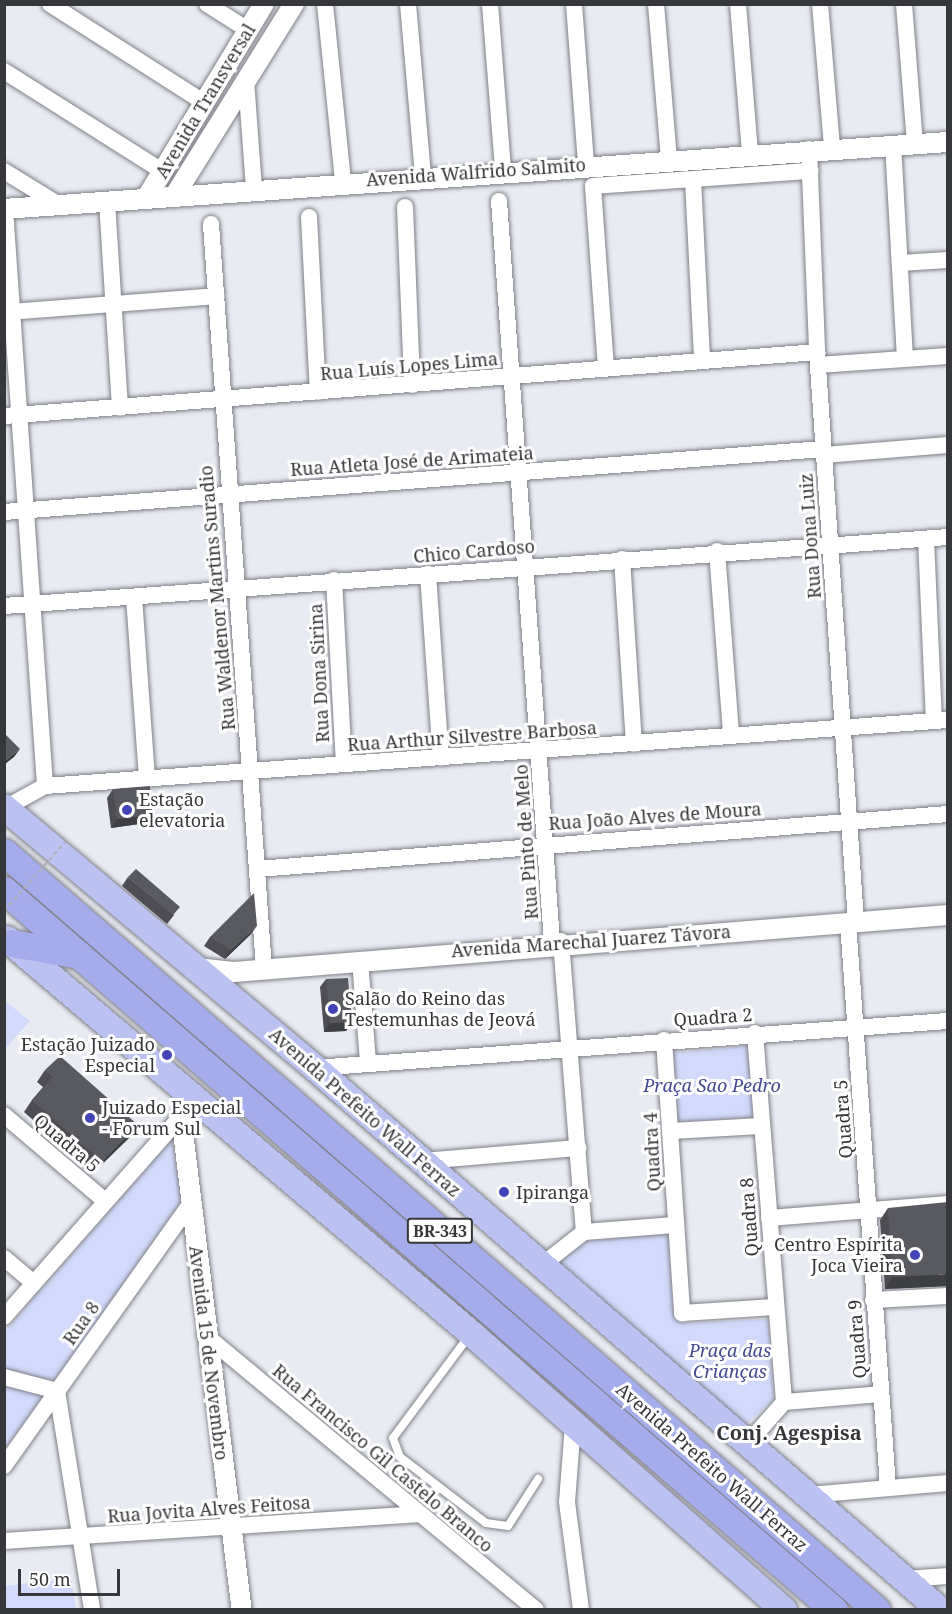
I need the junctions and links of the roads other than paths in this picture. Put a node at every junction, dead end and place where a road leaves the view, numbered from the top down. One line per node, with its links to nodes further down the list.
1 (50, 4): 16 (street)
2 (207, 4): 13 (street)
3 (264, 4): 13 (street, Avenida Transversal)
4 (294, 4): 15 (street, Avenida Transversal)
5 (325, 4): 31 (street)
6 (408, 4): 29 (street)
7 (490, 4): 27 (street)
8 (574, 4): 24 (street)
9 (656, 4): 23 (street)
10 (738, 4): 22 (street)
11 (820, 4): 20 (street)
12 (904, 4): 18 (street)
13 (248, 30): 16 (street, Avenida Transversal)
14 (4, 71): 26 (street)
15 (246, 80): 32 (street); 33 (street, Avenida Transversal)
16 (203, 102): 26 (street, Avenida Transversal)
17 (948, 142): 18 (street, Avenida Walfrido Salmito)
18 (915, 143): 19 (street, Avenida Walfrido Salmito)
19 (893, 144): 20 (street, Avenida Walfrido Salmito); 43 (street)
20 (832, 148): 21 (street, Avenida Walfrido Salmito)
21 (809, 149): 22 (street, Avenida Walfrido Salmito); 28 (street, Rua Dona Luiz)
22 (750, 152): 23 (street, Avenida Walfrido Salmito)
23 (669, 158): 24 (street, Avenida Walfrido Salmito)
24 (586, 164): 27 (street, Avenida Walfrido Salmito)
25 (4, 171): 37 (street)
26 (162, 171): 34 (street, Avenida Transversal)
27 (503, 171): 29 (street, Avenida Walfrido Salmito)
28 (810, 171): 30 (street); 48 (street, Rua Dona Luiz)
29 (423, 176): 31 (street, Avenida Walfrido Salmito)
30 (693, 180): 50 (street); 51 (street)
31 (343, 182): 32 (street, Avenida Walfrido Salmito)
32 (254, 189): 33 (street, Avenida Walfrido Salmito)
33 (175, 195): 34 (street, Avenida Walfrido Salmito)
34 (147, 197): 35 (street, Avenida Walfrido Salmito)
35 (107, 201): 37 (street, Avenida Walfrido Salmito); 45 (street)
36 (500, 201): 52 (street, Rua Pinto de Melo)
37 (56, 203): 39 (street, Avenida Walfrido Salmito)
38 (405, 207): 53 (street)
39 (5, 209): 46 (street)
40 (309, 217): 54 (street)
41 (212, 224): 44 (street, Rua Waldenor Martins Suradio)
42 (948, 260): 43 (street)
43 (900, 263): 49 (street)
44 (216, 296): 45 (street); 55 (street, Rua Waldenor Martins Suradio)
45 (111, 304): 46 (street); 56 (street)
46 (9, 312): 57 (street)
47 (948, 356): 49 (street, Rua Luís Lopes Lima)
48 (818, 358): 49 (street, Rua Luís Lopes Lima); 50 (street, Rua Luís Lopes Lima); 59 (street, Rua Dona Luiz)
49 (905, 359)
50 (702, 360): 51 (street, Rua Luís Lopes Lima)
51 (606, 368): 52 (street, Rua Luís Lopes Lima)
52 (510, 377): 53 (street, Rua Luís Lopes Lima); 60 (street, Rua Pinto de Melo)
53 (412, 385): 54 (street, Rua Luís Lopes Lima)
54 (318, 392): 55 (street, Rua Luís Lopes Lima)
55 (222, 401): 56 (street, Rua Luís Lopes Lima); 61 (street, Rua Waldenor Martins Suradio)
56 (120, 408): 57 (street, Rua Luís Lopes Lima)
57 (10, 416): 62 (street)
58 (948, 446): 59 (street, Rua Atleta José de Arimateia)
59 (824, 452): 60 (street, Rua Atleta José de Arimateia); 66 (street, Rua Dona Luiz)
60 (516, 474): 61 (street, Rua Atleta José de Arimateia); 69 (street, Rua Pinto de Melo)
61 (228, 494): 62 (street, Rua Atleta José de Arimateia); 72 (street, Rua Waldenor Martins Suradio)
62 (23, 510): 63 (street, Rua Atleta José de Arimateia); 74 (street)
63 (4, 512)
64 (948, 537): 65 (street, Chico Cardoso)
65 (926, 539): 66 (street, Chico Cardoso); 76 (street)
66 (829, 544): 67 (street, Chico Cardoso); 78 (street, Rua Dona Luiz)
67 (717, 551): 68 (street, Chico Cardoso); 79 (street)
68 (622, 559): 69 (street, Chico Cardoso); 80 (street)
69 (525, 566): 70 (street, Chico Cardoso); 81 (street, Rua Pinto de Melo)
70 (428, 574): 71 (street, Chico Cardoso); 82 (street)
71 (334, 580): 72 (street, Chico Cardoso); 83 (street, Rua Dona Sirina)
72 (236, 588): 73 (street, Chico Cardoso); 84 (street, Rua Waldenor Martins Suradio)
73 (134, 597): 74 (street, Chico Cardoso); 85 (street)
74 (31, 604): 75 (street, Chico Cardoso); 86 (street)
75 (4, 606)
76 (939, 630): 77 (street)
77 (941, 721): 78 (street, Rua Arthur Silvestre Barbosa)
78 (844, 728): 79 (street, Rua Arthur Silvestre Barbosa); 89 (street, Rua Dona Luiz)
79 (731, 735): 80 (street, Rua Arthur Silvestre Barbosa)
80 (634, 744): 81 (street, Rua Arthur Silvestre Barbosa)
81 (539, 750): 82 (street, Rua Arthur Silvestre Barbosa); 90 (street, Rua Pinto de Melo)
82 (441, 758): 83 (street, Rua Arthur Silvestre Barbosa)
83 (344, 764): 84 (street, Rua Arthur Silvestre Barbosa)
84 (251, 771): 85 (street, Rua Arthur Silvestre Barbosa); 92 (street, Rua Waldenor Martins Suradio)
85 (147, 780): 86 (street, Rua Arthur Silvestre Barbosa)
86 (45, 786): 87 (street, Rua Arthur Silvestre Barbosa)
87 (5, 807): 101 (main road, Avenida Prefeito Wall Ferraz)
88 (948, 814): 89 (street, Rua João Alves de Moura)
89 (849, 821): 90 (street, Rua João Alves de Moura); 95 (street, Rua Dona Luiz)
90 (546, 843): 92 (street, Rua João Alves de Moura); 97 (street, Rua Pinto de Melo)
91 (4, 852): 154 (highway, Avenida Prefeito Wall Ferraz / BR-343)
92 (258, 869): 100 (street, Rua Waldenor Martins Suradio)
93 (4, 890): 98 (highway, Avenida Prefeito Wall Ferraz / BR-343)
94 (948, 915): 95 (street, Avenida Marechal Juarez Távora)
95 (852, 921): 97 (street, Avenida Marechal Juarez Távora); 103 (street, Rua Dona Luiz)
96 (8, 940): 98 (highway); 109 (main road)
97 (556, 942): 99 (street, Avenida Marechal Juarez Távora); 106 (street, Rua Pinto de Melo)
98 (79, 956): 153 (highway, Avenida Prefeito Wall Ferraz / BR-343)
99 (360, 960): 100 (street, Avenida Marechal Juarez Távora); 107 (street)
100 (264, 969): 101 (street, Avenida Marechal Juarez Távora)
101 (227, 980): 108 (main road, Avenida Prefeito Wall Ferraz)
102 (948, 1021): 103 (street, Quadra 2)
103 (857, 1025): 104 (street, Quadra 2); 118 (street, Quadra 5)
104 (755, 1033): 105 (street, Quadra 2); 111 (street, Quadra 8)
105 (664, 1040): 106 (street, Quadra 2); 112 (street, Quadra 4)
106 (572, 1046): 107 (street, Quadra 2); 113 (street, Rua Pinto de Melo)
107 (368, 1061): 108 (street, Quadra 2)
108 (315, 1068): 114 (main road, Avenida Prefeito Wall Ferraz)
109 (189, 1108): 115 (street); 116 (street, Avenida 15 de Novembro); 129 (main road)
110 (4, 1115): 115 (street, Quadra 5)
111 (762, 1125): 112 (street); 119 (street, Quadra 8)
112 (670, 1131): 120 (street, Quadra 4)
113 (578, 1148): 114 (street); 121 (street, Rua Pinto de Melo)
114 (422, 1161): 123 (main road, Avenida Prefeito Wall Ferraz)
115 (105, 1201): 124 (street)
116 (190, 1204): 130 (street, Avenida 15 de Novembro); 132 (street, Rua 8)
117 (948, 1204): 118 (street)
118 (869, 1210): 119 (street); 126 (street, Quadra 9)
119 (769, 1218): 127 (street, Quadra 8)
120 (675, 1225): 121 (street); 127 (street, Quadra 4)
121 (584, 1232): 123 (street)
122 (4, 1258): 124 (street)
123 (542, 1265): 136 (main road, Avenida Prefeito Wall Ferraz)
124 (34, 1283): 128 (street)
125 (948, 1296): 126 (street)
126 (873, 1300): 133 (street, Quadra 9)
127 (775, 1306): 134 (street, Quadra 8)
128 (4, 1317)
129 (472, 1334): 135 (main road); 138 (lane)
130 (205, 1335): 142 (street, Rua Francisco Gil Castelo Branco); 143 (street, Avenida 15 de Novembro)
131 (4, 1377): 132 (street)
132 (57, 1391): 137 (street, Rua 8); 144 (street)
133 (880, 1394): 134 (street); 140 (street, Quadra 9)
134 (784, 1402): 136 (street)
135 (573, 1424): 151 (street); 152 (main road)
136 (748, 1443): 141 (main road, Avenida Prefeito Wall Ferraz)
137 (4, 1466)
138 (538, 1479)
139 (948, 1483): 140 (street)
140 (888, 1487): 141 (street)
141 (808, 1494): 147 (main road, Avenida Prefeito Wall Ferraz)
142 (417, 1514): 143 (street, Rua Jovita Alves Feitosa); 150 (street, Rua Francisco Gil Castelo Branco)
143 (231, 1527): 144 (street, Rua Jovita Alves Feitosa); 149 (street, Avenida 15 de Novembro)
144 (83, 1537): 145 (street, Rua Jovita Alves Feitosa); 148 (street)
145 (4, 1541)
146 (948, 1576): 147 (street)
147 (905, 1579): 155 (main road, Avenida Prefeito Wall Ferraz)
148 (92, 1610)
149 (242, 1610)
150 (536, 1610)
151 (581, 1610)
152 (784, 1610)
153 (834, 1610)
154 (877, 1610)
155 (940, 1610)

